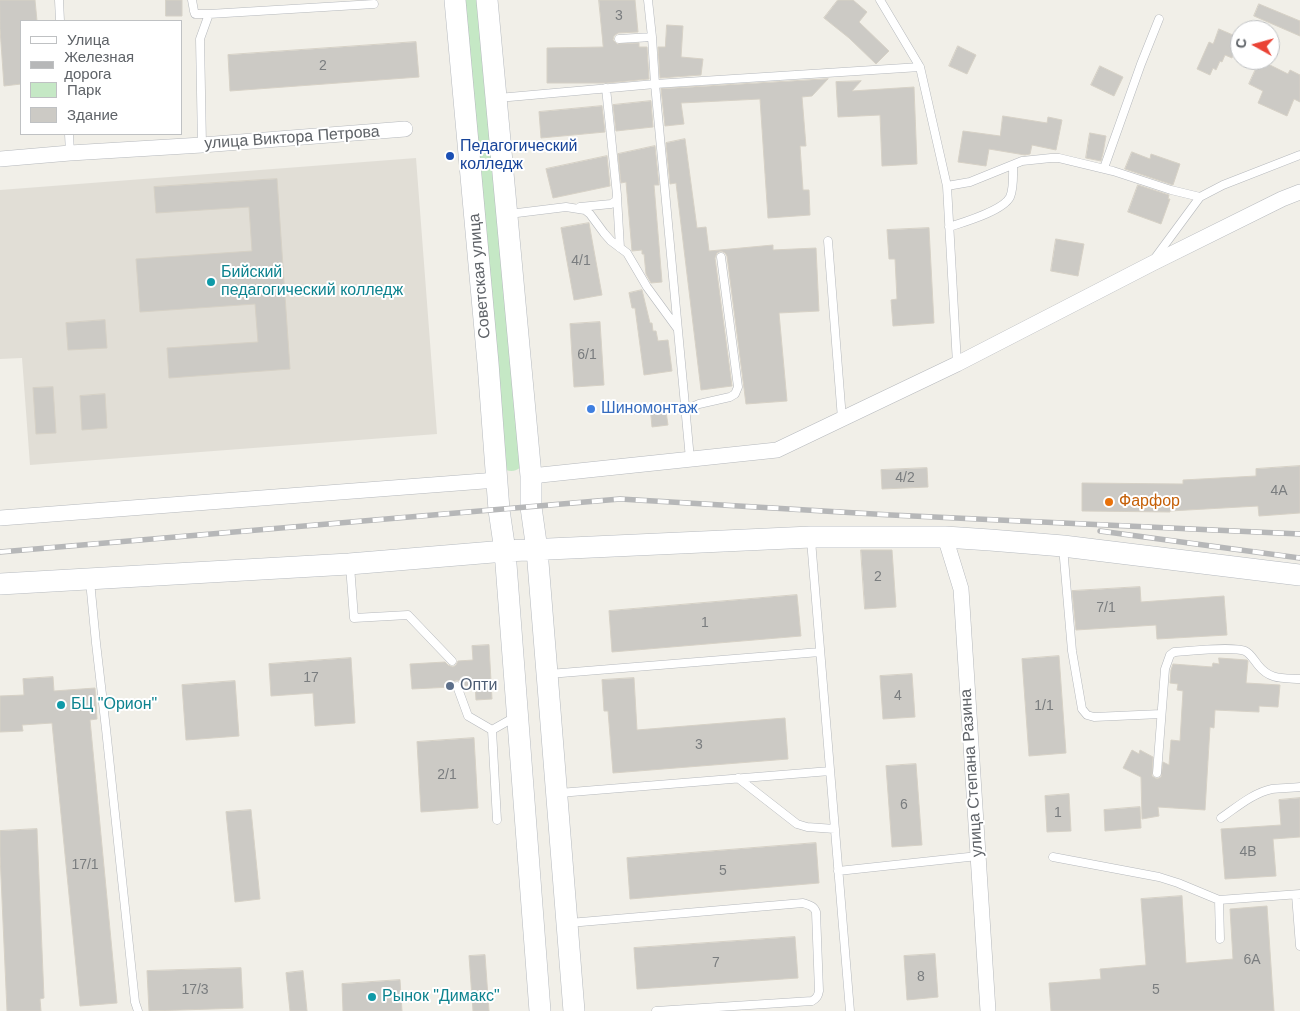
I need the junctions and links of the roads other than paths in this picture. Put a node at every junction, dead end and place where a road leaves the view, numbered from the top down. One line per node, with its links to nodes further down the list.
1 (59, 0): 10 (lane)
2 (192, 0): 8 (lane)
3 (455, 0): 42 (main road, Советская улица)
4 (487, 0): 16 (main road, Советская улица)
5 (648, 0): 11 (lane)
6 (880, 0): 13 (lane)
7 (374, 4): 8 (lane)
8 (209, 14): 19 (lane)
9 (1159, 19): 24 (lane)
10 (60, 20)
11 (652, 37): 12 (lane); 14 (lane)
12 (618, 39)
13 (920, 67): 14 (lane); 25 (lane)
14 (655, 84): 15 (lane); 36 (lane)
15 (606, 88): 16 (lane); 27 (lane)
16 (496, 98): 30 (main road, Советская улица)
17 (405, 129): 19 (street, улица Виктора Петрова)
18 (69, 135): 20 (lane)
19 (202, 145): 20 (street, улица Виктора Петрова)
20 (70, 153): 22 (street, улица Виктора Петрова)
21 (1300, 155): 28 (lane)
22 (0, 158)
23 (1012, 165): 24 (lane); 25 (lane); 31 (lane)
24 (1104, 168): 28 (lane)
25 (947, 186): 31 (lane)
26 (1300, 192): 35 (street)
27 (617, 195): 29 (lane); 33 (lane)
28 (1200, 197): 35 (lane)
29 (575, 208): 30 (lane); 33 (lane)
30 (507, 214): 41 (main road, Советская улица)
31 (949, 227): 37 (lane)
32 (828, 241): 39 (lane)
33 (620, 248): 36 (lane)
34 (721, 257): 38 (lane)
35 (1151, 264): 37 (street)
36 (678, 330): 38 (lane)
37 (957, 364): 39 (street)
38 (686, 413): 40 (lane)
39 (842, 418): 40 (street)
40 (690, 460): 41 (street)
41 (531, 476): 42 (main road); 47 (main road, Советская улица)
42 (497, 480): 43 (street); 48 (main road, Советская улица)
43 (0, 518)
44 (810, 537): 45 (main road); 47 (main road); 53 (lane)
45 (945, 537): 46 (main road); 70 (street, улица Степана Разина)
46 (1063, 546): 50 (main road); 58 (lane)
47 (537, 550): 48 (main road); 55 (main road, Советская улица)
48 (505, 551): 49 (main road); 59 (main road, Советская улица)
49 (349, 564): 51 (main road); 54 (lane)
50 (1300, 575)
51 (90, 579): 52 (main road); 78 (lane)
52 (0, 584)
53 (820, 652): 55 (lane); 62 (lane)
54 (452, 661)
55 (547, 674): 60 (main road, Советская улица)
56 (1300, 680): 58 (lane)
57 (457, 686): 61 (lane)
58 (1161, 714): 63 (lane)
59 (517, 716): 60 (main road); 61 (lane); 79 (main road, Советская улица)
60 (551, 716): 66 (main road, Советская улица)
61 (492, 730): 68 (lane)
62 (830, 770): 64 (lane); 69 (lane)
63 (1157, 773)
64 (738, 778): 66 (lane); 69 (lane)
65 (1300, 787): 67 (lane)
66 (557, 793): 75 (main road, Советская улица)
67 (1221, 818)
68 (497, 820)
69 (835, 829): 72 (lane)
70 (978, 856): 72 (lane); 83 (street, улица Степана Разина)
71 (1053, 858): 74 (lane)
72 (838, 871): 82 (lane)
73 (1298, 895): 74 (lane); 77 (lane)
74 (1219, 900): 76 (lane)
75 (567, 924): 80 (main road, Советская улица); 81 (lane)
76 (1220, 939)
77 (1300, 946)
78 (138, 1011)
79 (540, 1011)
80 (574, 1011)
81 (656, 1011)
82 (850, 1011)
83 (988, 1011)

